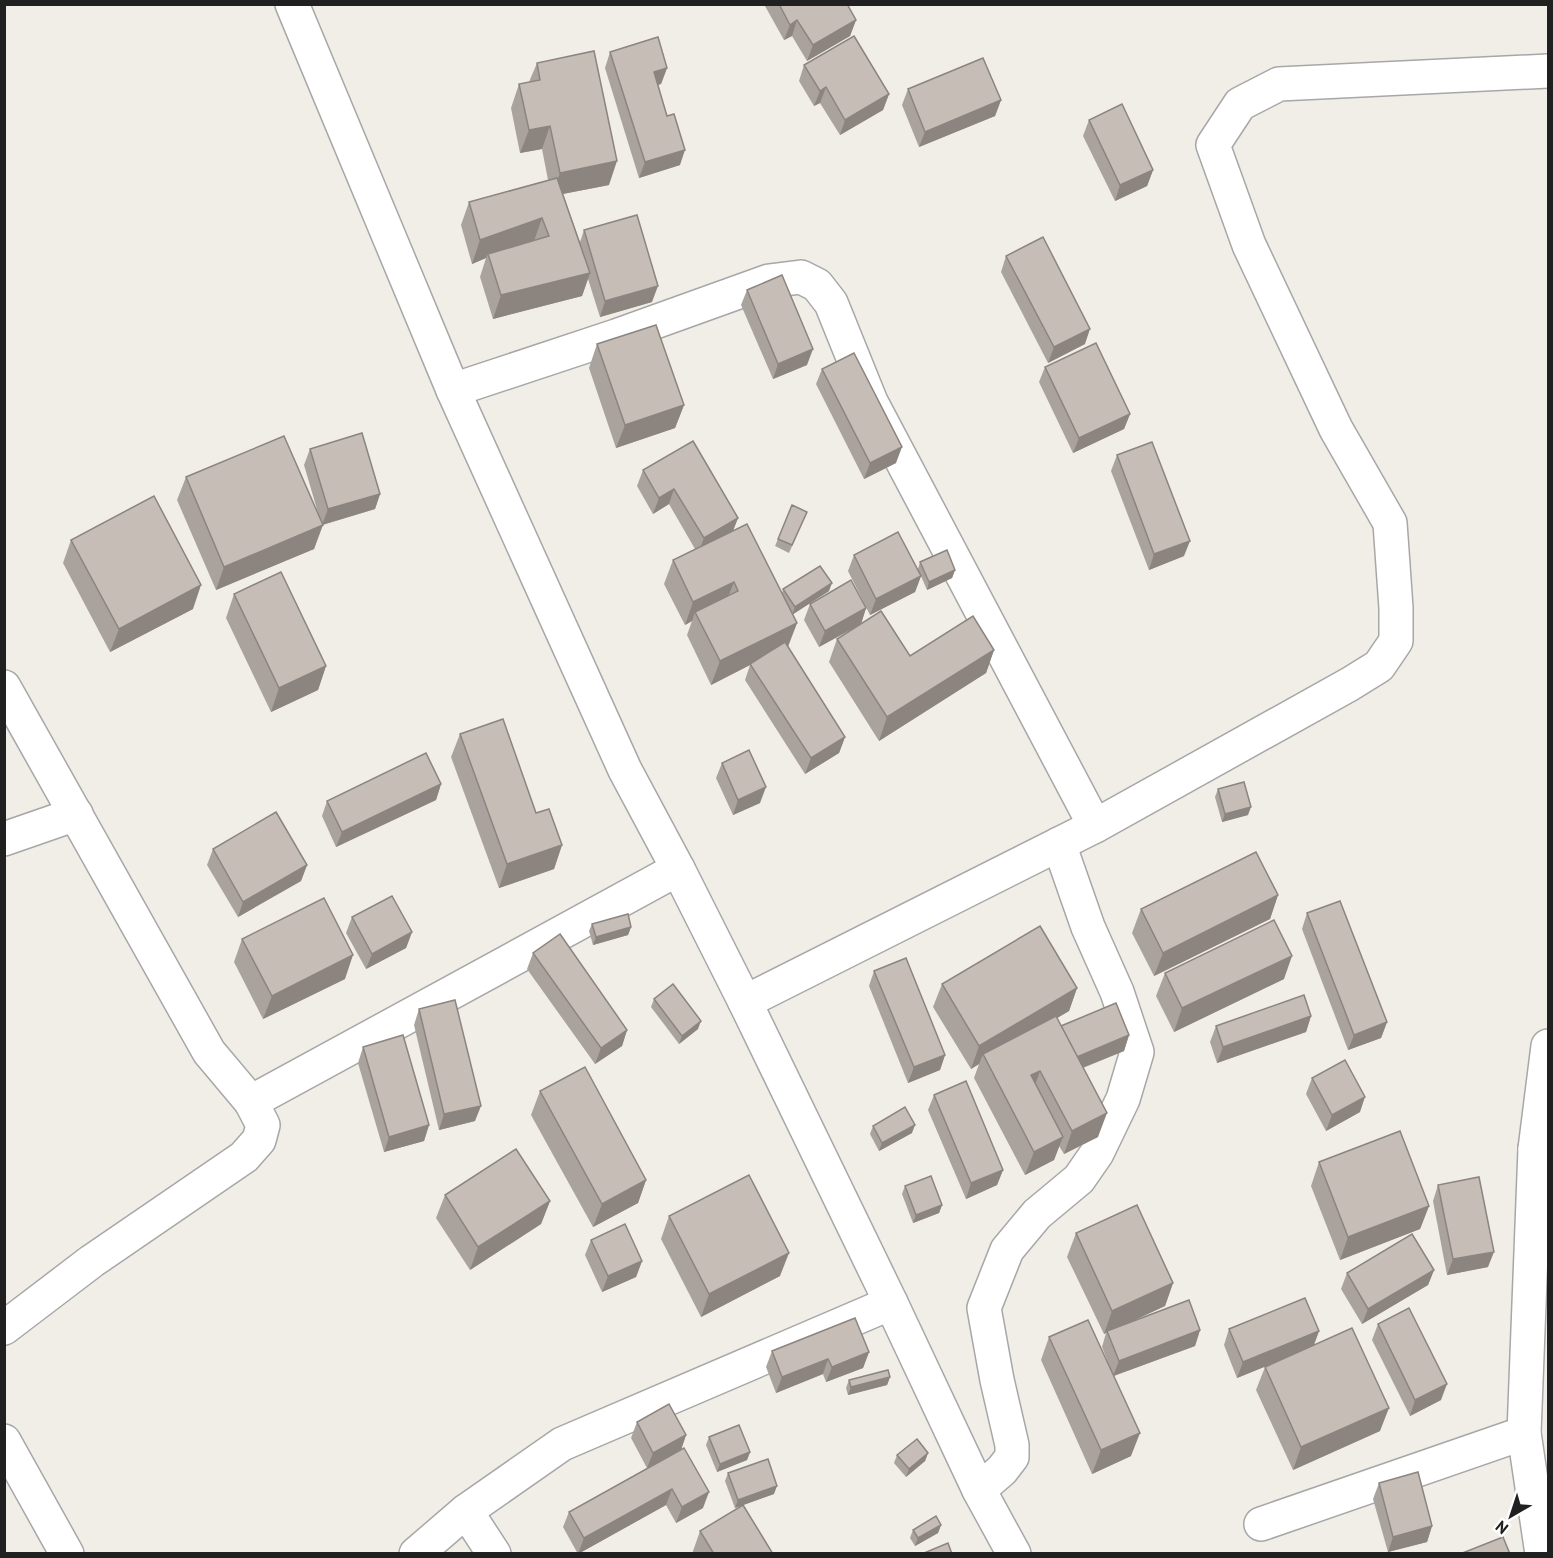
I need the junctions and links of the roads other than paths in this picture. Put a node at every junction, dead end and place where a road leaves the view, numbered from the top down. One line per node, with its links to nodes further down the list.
1 (292, 4): 3 (street)
2 (1548, 71): 6 (street)
3 (453, 390): 6 (street); 9 (street)
4 (4, 687): 5 (street)
5 (76, 814): 7 (street); 12 (street)
6 (1095, 826): 8 (street)
7 (4, 839)
8 (1059, 844): 10 (street); 18 (street)
9 (678, 869): 10 (street); 12 (street)
10 (745, 1002): 14 (street)
11 (1548, 1046): 13 (street)
12 (251, 1102): 15 (street)
13 (1542, 1155): 16 (street)
14 (891, 1303): 18 (street); 19 (street)
15 (4, 1328)
16 (1524, 1433): 20 (street); 25 (street)
17 (4, 1441): 21 (street)
18 (978, 1490): 24 (street)
19 (466, 1511): 22 (street); 23 (street)
20 (1261, 1524)
21 (67, 1554)
22 (416, 1554)
23 (494, 1554)
24 (1014, 1554)
25 (1542, 1554)

